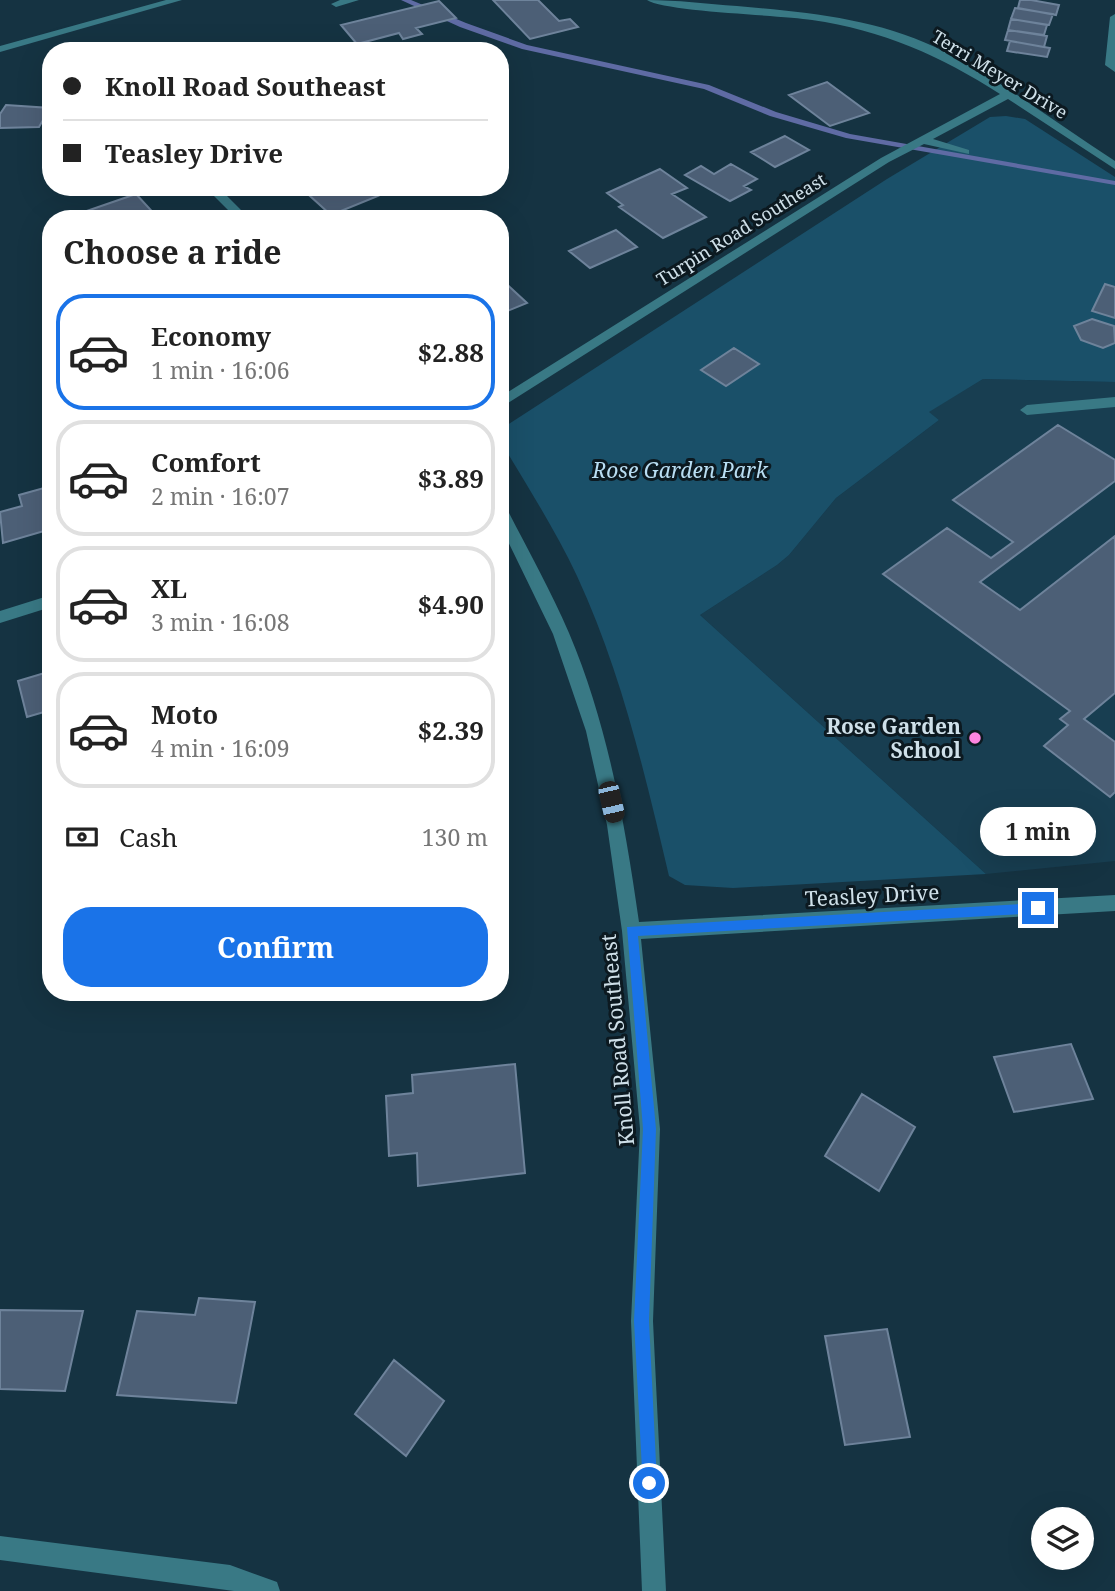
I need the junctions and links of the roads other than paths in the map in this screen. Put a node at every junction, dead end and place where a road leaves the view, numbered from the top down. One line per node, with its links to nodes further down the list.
1 (177, 0): 6 (street)
2 (354, 0): 4 (street)
3 (654, 0): 8 (street, Terri Meyer Drive)
4 (337, 4)
5 (1115, 17): 7 (street)
6 (0, 49)
7 (1115, 69)
8 (1007, 95): 9 (street, Turpin Road Southeast); 11 (street, Terri Meyer Drive)
9 (924, 139): 10 (street); 14 (street, Turpin Road Southeast)
10 (965, 152)
11 (1115, 166)
12 (220, 196): 13 (street)
13 (235, 210)
14 (509, 398)
15 (1115, 402): 16 (street)
16 (1027, 410)
17 (509, 527): 21 (street, Knoll Road Southeast)
18 (42, 604): 19 (street)
19 (0, 617)
20 (1115, 903): 21 (street, Teasley Drive)
21 (631, 931): 24 (street, Knoll Road Southeast)
22 (0, 1548): 23 (street)
23 (268, 1591)
24 (654, 1591)

